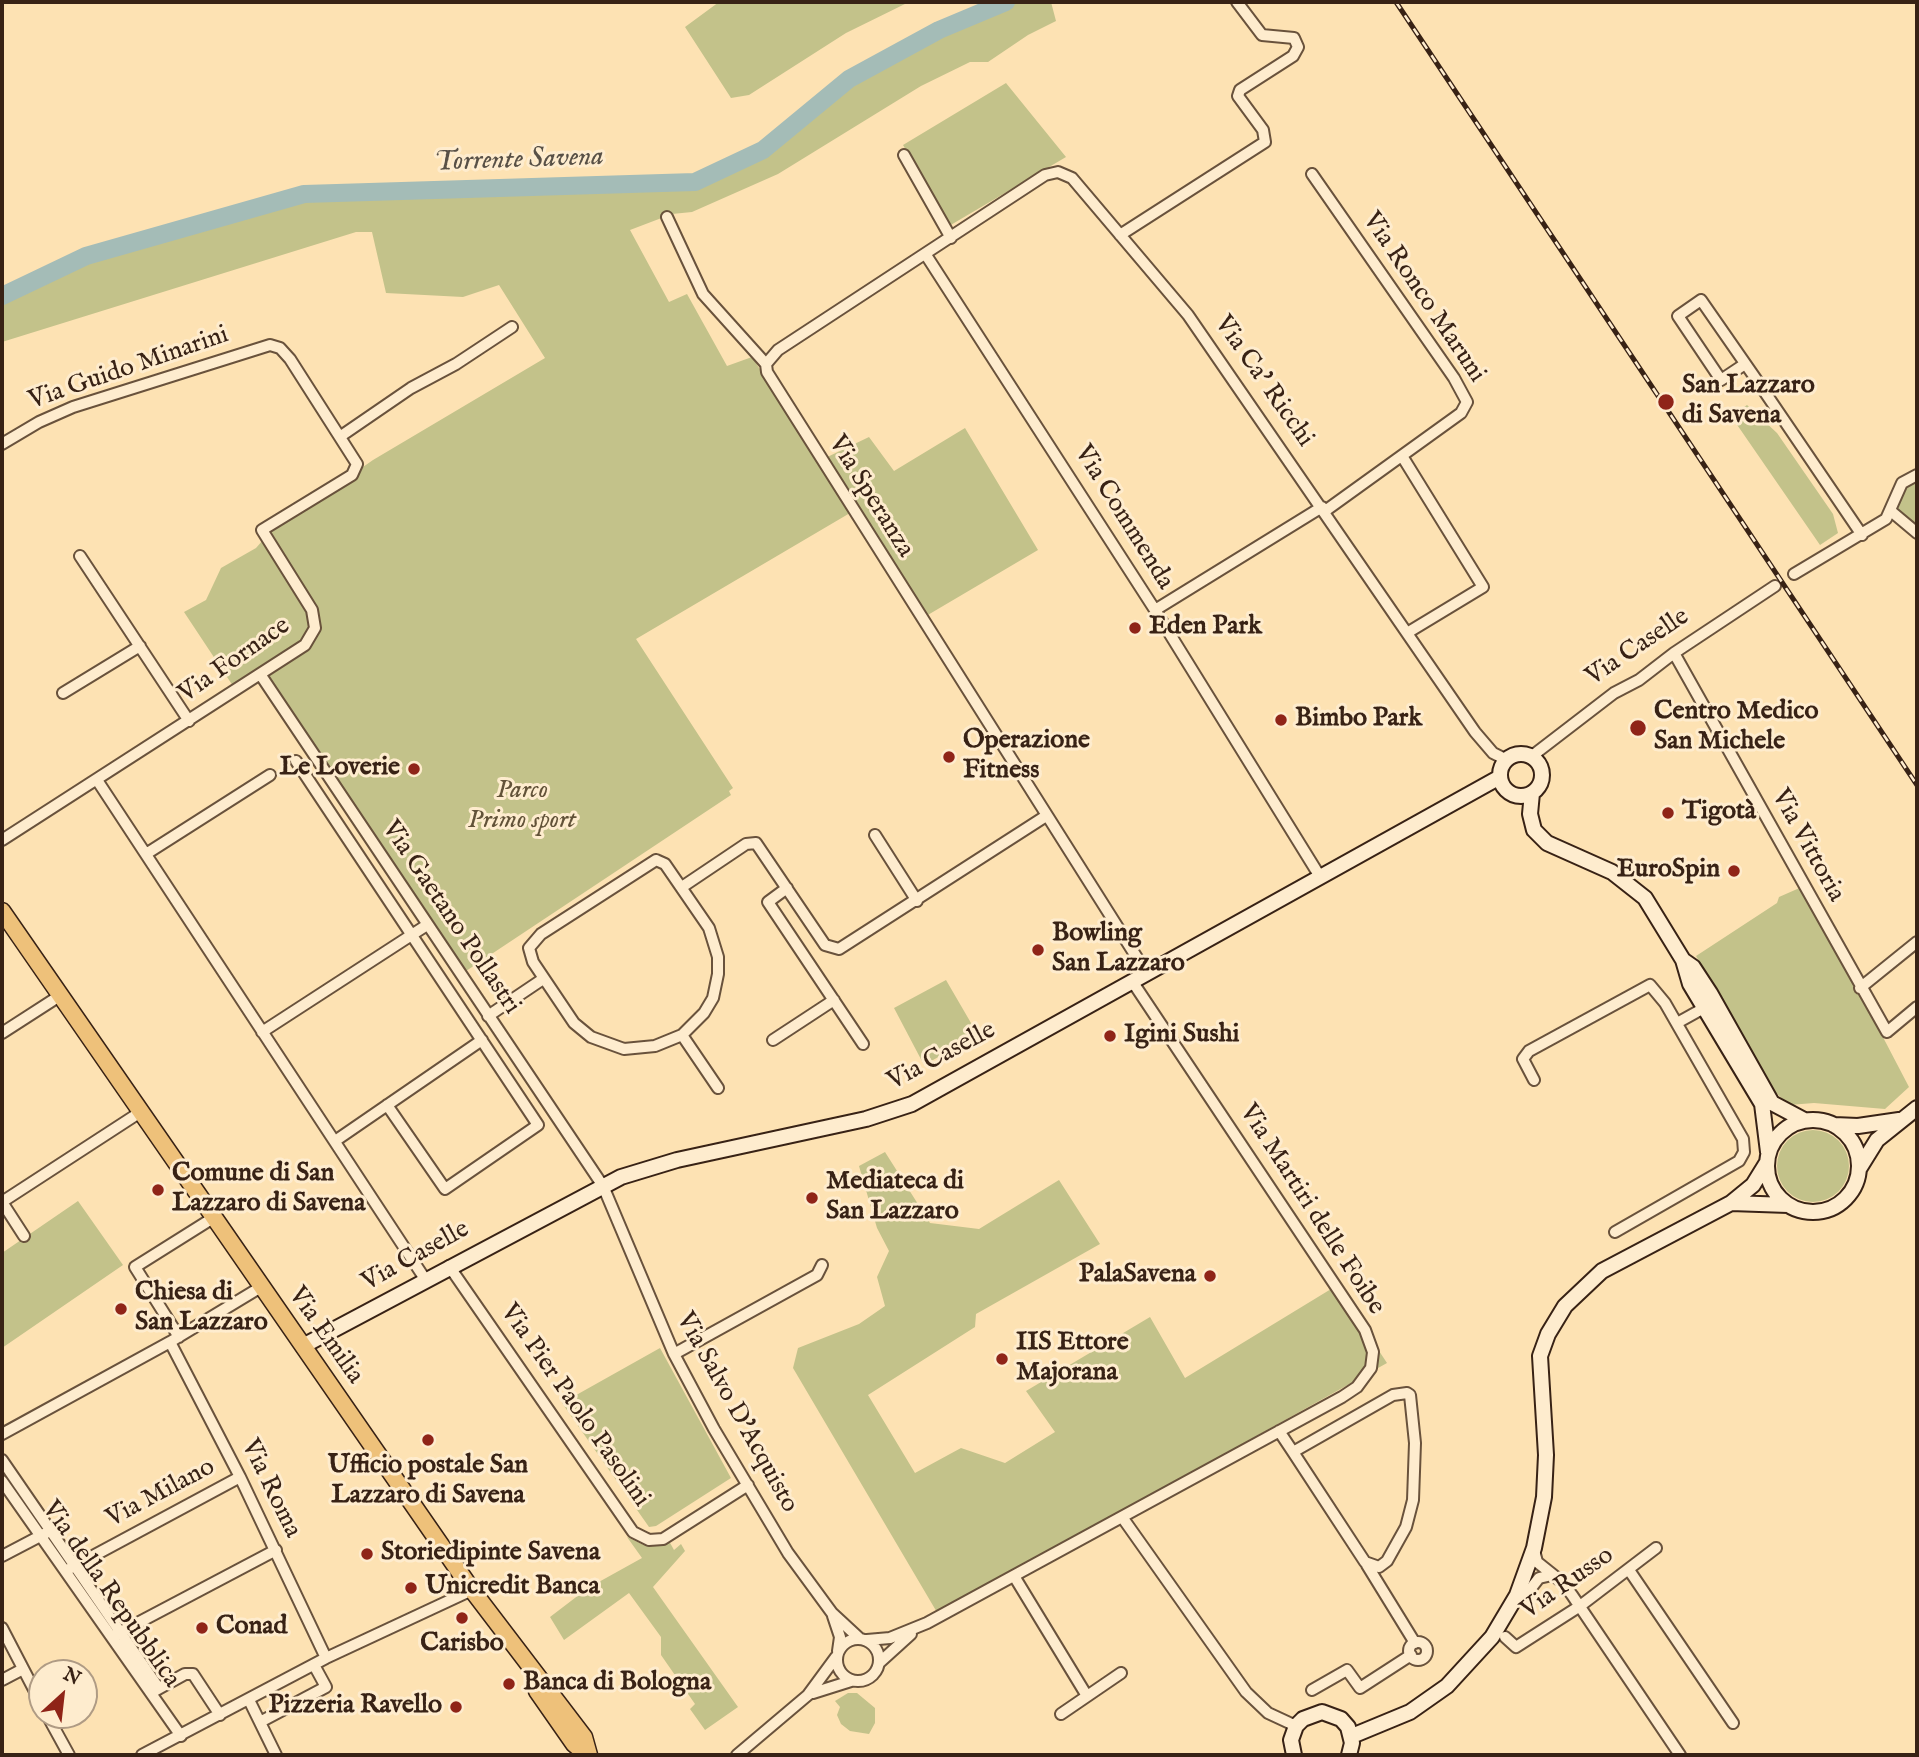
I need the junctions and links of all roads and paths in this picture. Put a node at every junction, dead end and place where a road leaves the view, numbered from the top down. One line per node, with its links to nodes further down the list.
1 (1237, 2): 5 (street)
2 (904, 155): 6 (street)
3 (1311, 174): 14 (street, Via Ronco Maruni)
4 (667, 218): 10 (street, Via Speranza)
5 (1120, 235): 6 (street, Via Ca' Ricchi); 16 (street, Via Ca' Ricchi)
6 (951, 238): 7 (street)
7 (926, 254): 10 (street); 23 (street, Via Commenda)
8 (512, 327): 12 (street)
9 (275, 346): 12 (street, Via Fornace); 13 (street, Via Guido Minarini)
10 (766, 364): 39 (street, Via Speranza)
11 (1745, 364): 11 (street); 19 (street)
12 (341, 436): 27 (street, Via Fornace)
13 (2, 444)
14 (1402, 456): 16 (street, Via Ronco Maruni); 24 (street)
15 (1916, 476): 17 (street)
16 (1323, 509): 23 (street, Via Ronco Maruni); 24 (street, Via Ca' Ricchi)
17 (1892, 513): 18 (street); 19 (street)
18 (1917, 533)
19 (1862, 535): 21 (street)
20 (80, 556): 25 (street)
21 (1794, 574)
22 (1775, 586): 26 (street, Via Caselle)
23 (1155, 610): 43 (street, Via Commenda)
24 (1407, 633): 31 (street, Via Ca' Ricchi)
25 (140, 646): 28 (street); 29 (street)
26 (1674, 653): 30 (street, Via Caselle); 55 (street, Via Vittoria)
27 (260, 674): 29 (street, Via Fornace); 48 (street, Via Gaetano Pollastri)
28 (63, 693)
29 (189, 721): 35 (street, Via Fornace)
30 (1532, 756): 31 (street); 37 (street)
31 (1505, 759): 34 (street)
32 (296, 761): 49 (street)
33 (270, 775): 42 (street)
34 (1500, 778): 36 (street); 43 (street, Via Caselle)
35 (97, 779): 41 (street, Via Fornace); 42 (street)
36 (1512, 793): 37 (street); 38 (street)
37 (1532, 793): 38 (street)
38 (1530, 814): 51 (street)
39 (1046, 816): 46 (street); 52 (street, Via Speranza)
40 (875, 835): 46 (street)
41 (2, 840)
42 (146, 854): 62 (street)
43 (1319, 876): 52 (street, Via Caselle)
44 (682, 887): 45 (street); 53 (street); 64 (street)
45 (787, 888): 46 (street); 57 (street)
46 (917, 901)
47 (2, 911): 56 (main road, Via Emilia)
48 (427, 925): 49 (street); 60 (street, Via Gaetano Pollastri)
49 (411, 934): 62 (street); 65 (street)
50 (1917, 942): 55 (street)
51 (1683, 960): 59 (street); 74 (street)
52 (1146, 972): 54 (street, Via Caselle)
53 (543, 979): 60 (street); 64 (street)
54 (1132, 981): 79 (street, Via Caselle); 93 (street, Via Martiri delle Foibe)
55 (1860, 988): 58 (street, Via Vittoria)
56 (61, 995): 63 (street); 72 (main road, Via Emilia)
57 (834, 1000): 66 (street); 67 (street)
58 (1917, 1007)
59 (1704, 1008): 61 (street); 77 (street)
60 (488, 1016): 79 (street, Via Gaetano Pollastri)
61 (1677, 1023): 68 (street); 84 (street)
62 (262, 1032): 76 (street)
63 (2, 1033)
64 (682, 1035): 69 (street)
65 (482, 1040): 70 (street); 70 (street)
66 (773, 1040)
67 (863, 1044)
68 (1534, 1080)
69 (718, 1088)
70 (387, 1105): 76 (street)
71 (1917, 1108): 73 (street)
72 (142, 1111): 80 (street); 83 (main road, Via Emilia)
73 (1900, 1119): 75 (street); 78 (street)
74 (1804, 1120): 75 (street); 77 (street)
75 (1834, 1125): 78 (street)
76 (335, 1142): 88 (street)
77 (1767, 1158): 81 (street); 82 (street)
78 (1859, 1169): 82 (street)
79 (603, 1186): 87 (street, Via Caselle); 92 (street, Via Salvo D'Acquisto)
80 (2, 1202): 85 (street)
81 (1731, 1203): 82 (street); 104 (street)
82 (1788, 1205)
83 (213, 1218): 89 (main road, Via Emilia); 90 (street, Via Roma)
84 (1615, 1232)
85 (24, 1236)
86 (822, 1265): 92 (street)
87 (449, 1266): 88 (street, Via Caselle); 99 (street, Via Pier Paolo Pasolini)
88 (425, 1279): 91 (street, Via Caselle)
89 (261, 1287): 90 (street); 91 (main road, Via Emilia)
90 (174, 1339): 94 (street); 97 (street, Via Roma)
91 (303, 1346): 111 (main road, Via Emilia)
92 (674, 1354): 99 (street, Via Salvo D'Acquisto)
93 (1279, 1431): 95 (street); 100 (street, Via Martiri delle Foibe)
94 (2, 1434)
95 (1293, 1452): 106 (street); 106 (street)
96 (2, 1460): 101 (street, Via della Repubblica)
97 (240, 1477): 103 (street, Via Roma); 107 (street, Via Milano)
98 (2, 1481): 101 (street, Via della Repubblica)
99 (748, 1485): 114 (street, Via Salvo D'Acquisto)
100 (1122, 1517): 110 (street, Via Martiri delle Foibe); 139 (street)
101 (45, 1534): 105 (street); 107 (street, Via della Repubblica)
102 (1656, 1548): 108 (street, Via Russo)
103 (276, 1550): 117 (street); 121 (street, Via Roma)
104 (1534, 1550): 109 (street); 112 (street)
105 (2, 1556)
106 (1365, 1563): 130 (street)
107 (70, 1569): 117 (street, Via della Repubblica)
108 (1629, 1570): 113 (street, Via Russo); 138 (street)
109 (1552, 1575): 112 (street); 113 (street)
110 (1014, 1576): 116 (street, Via Martiri delle Foibe); 132 (street)
111 (471, 1590): 121 (street); 146 (main road, Via Emilia)
112 (1513, 1602): 142 (street)
113 (1580, 1606): 118 (street, Via Russo); 150 (street)
114 (832, 1614): 119 (street); 120 (street)
115 (2, 1628): 124 (street)
116 (916, 1629): 119 (street, Via Martiri delle Foibe); 122 (street, Via Martiri delle Foibe)
117 (115, 1635): 129 (street, Via della Repubblica); 133 (street, Via della Repubblica)
118 (1505, 1637)
119 (863, 1639): 120 (street, Via Martiri delle Foibe); 122 (street)
120 (837, 1654): 128 (street); 131 (street, Via Martiri delle Foibe)
121 (326, 1658): 123 (street)
122 (879, 1663): 128 (street, Via Martiri delle Foibe)
123 (314, 1665): 134 (street); 137 (street)
124 (23, 1669): 126 (street); 127 (street)
125 (1121, 1673): 132 (street)
126 (28, 1678)
127 (2, 1680)
128 (853, 1681): 131 (street, Via Martiri delle Foibe)
129 (158, 1687): 133 (street); 136 (street)
130 (1312, 1690)
131 (808, 1695): 147 (street, Via Martiri delle Foibe)
132 (1087, 1696): 135 (street)
133 (155, 1699): 141 (street, Via della Repubblica)
134 (248, 1700): 136 (street); 137 (street)
135 (1061, 1714)
136 (220, 1715): 141 (street)
137 (260, 1722): 145 (street)
138 (1732, 1723)
139 (1296, 1726): 142 (street); 148 (street)
140 (55, 1729): 143 (street)
141 (181, 1736): 144 (street)
142 (1352, 1736): 149 (street)
143 (69, 1755)
144 (142, 1755)
145 (276, 1755)
146 (588, 1755)
147 (737, 1755)
148 (1294, 1755)
149 (1349, 1755)
150 (1680, 1755)

